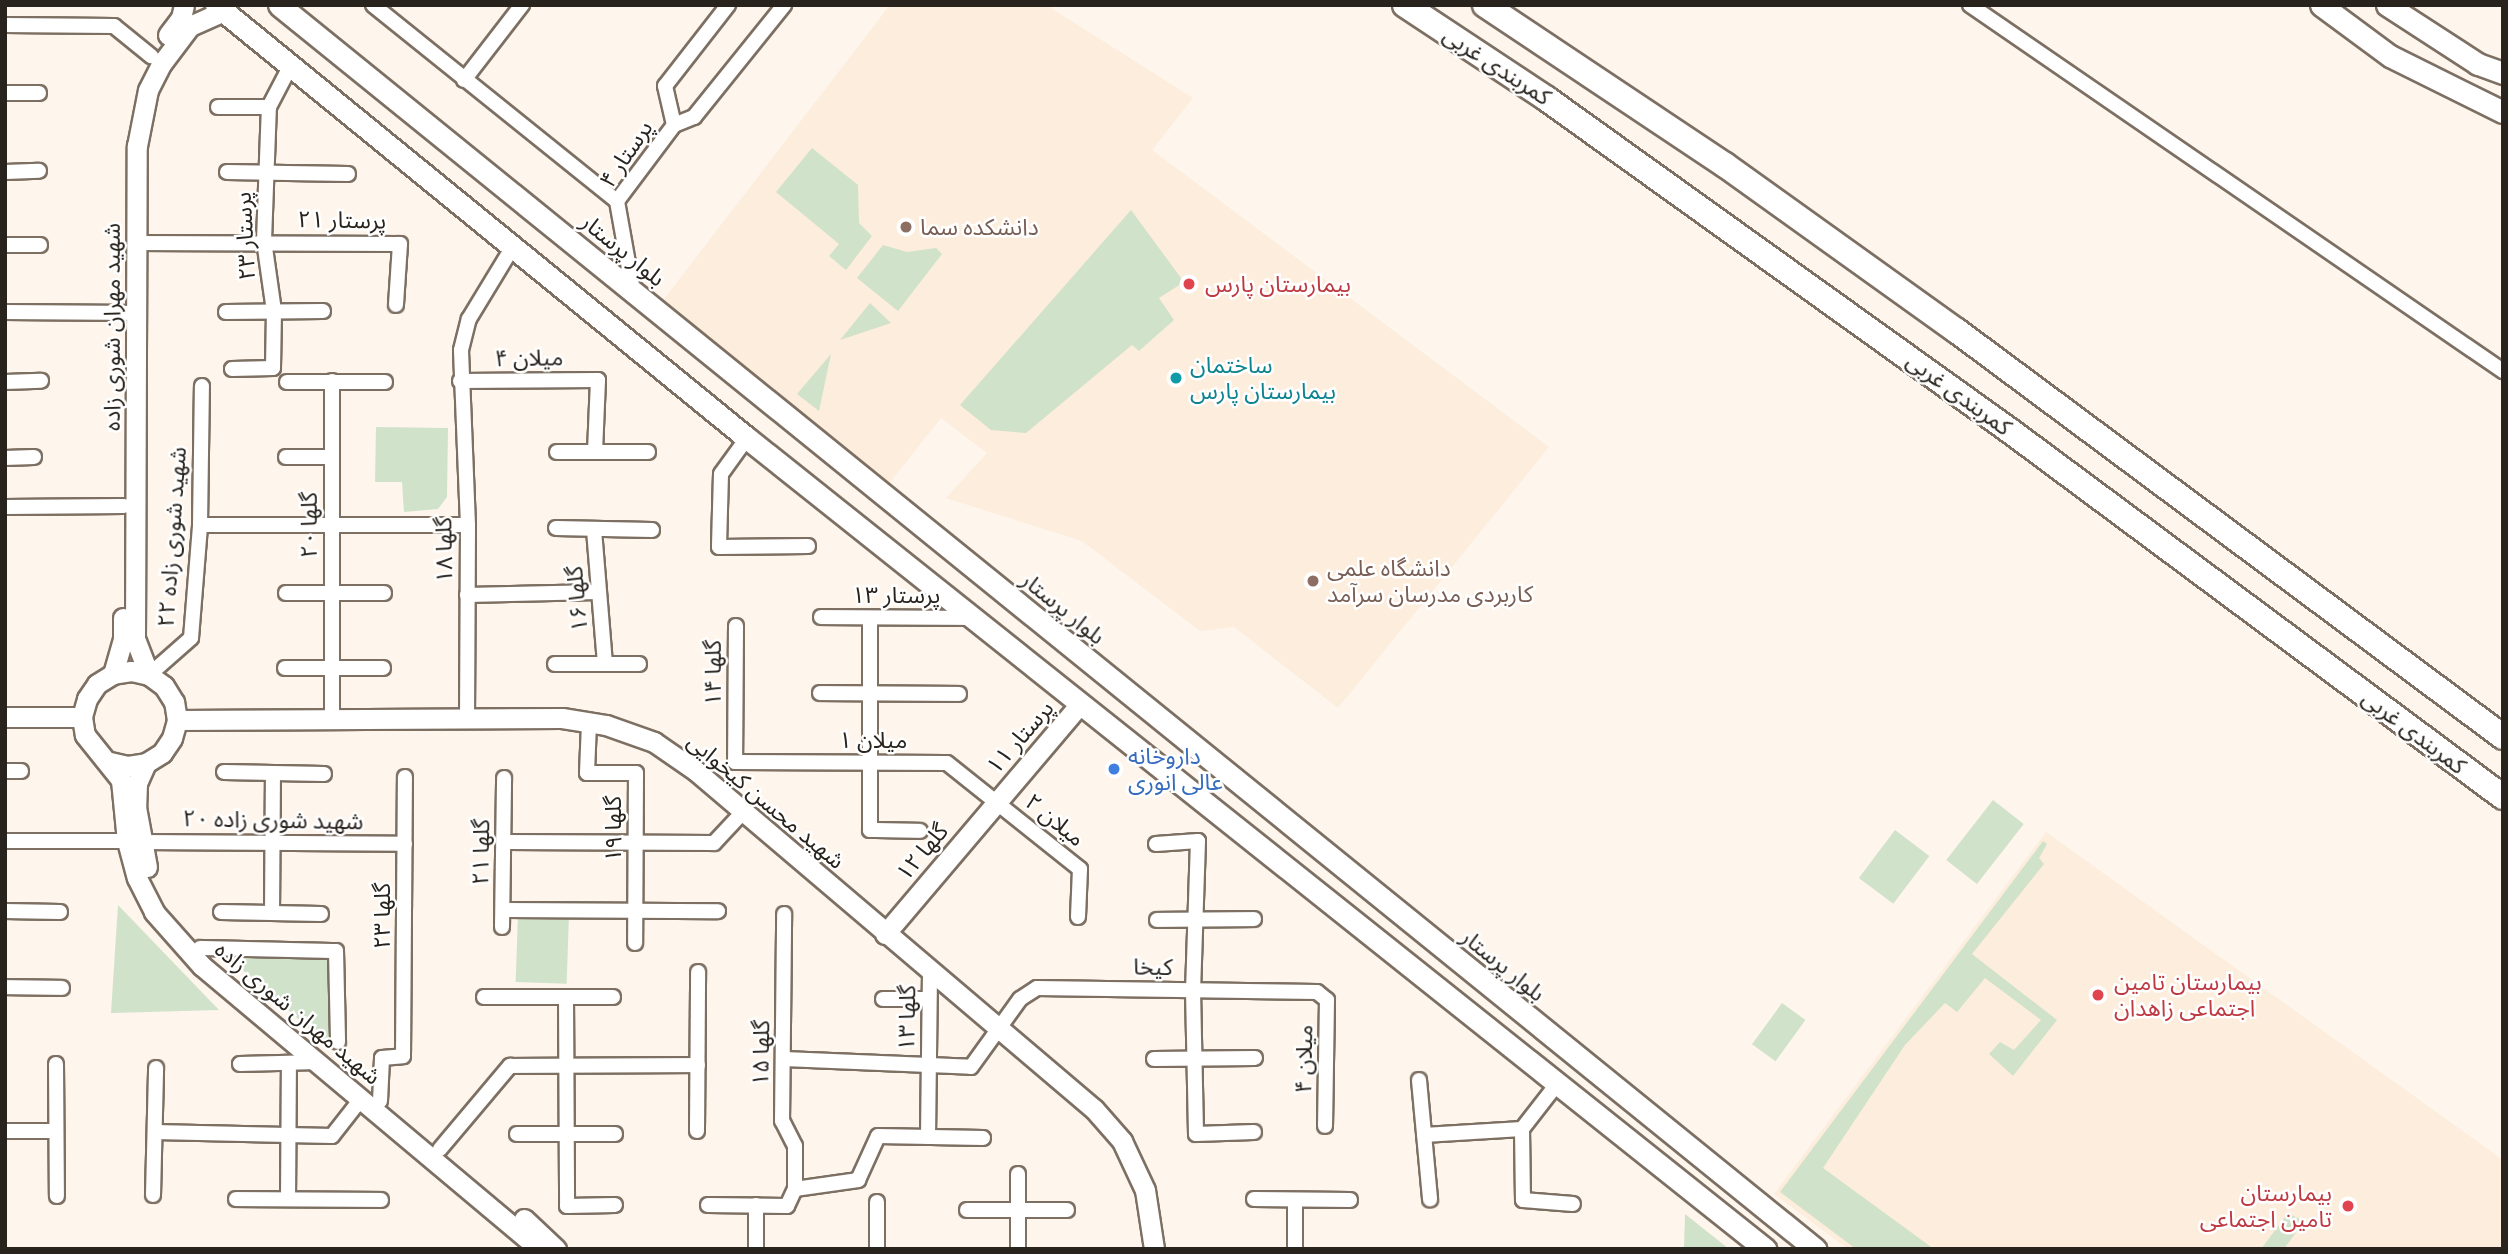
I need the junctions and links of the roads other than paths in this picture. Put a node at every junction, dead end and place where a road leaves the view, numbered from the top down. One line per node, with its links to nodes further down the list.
1 (184, 5): 14 (street, شهید مهران شوری زاده)
2 (279, 5): 35 (main road, بلوار پرستار)
3 (373, 5): 17 (street)
4 (522, 5): 17 (street)
5 (728, 5): 23 (street)
6 (784, 5): 23 (street)
7 (1405, 5): 109 (highway, کمربندی غربی)
8 (1485, 5): 96 (highway, کمربندی غربی)
9 (1970, 5): 43 (street)
10 (2321, 5): 22 (main road)
11 (2387, 5): 16 (main road)
12 (220, 8): 15 (main road); 31 (street, شهید مهران شوری زاده)
13 (5, 25): 14 (street)
14 (151, 56): 41 (street, شهید مهران شوری زاده)
15 (291, 65): 21 (street, پرستار ۲۳); 34 (main road)
16 (2503, 73)
17 (464, 80): 29 (street)
18 (5, 93): 19 (street)
19 (39, 93)
20 (218, 107): 21 (street)
21 (269, 107): 27 (street, پرستار ۲۳)
22 (2503, 112)
23 (674, 125): 29 (street, پرستار ۴)
24 (40, 171): 25 (street)
25 (5, 172)
26 (227, 172): 27 (street)
27 (265, 174): 28 (street); 30 (street, پرستار ۲۳)
28 (348, 174)
29 (617, 201): 35 (street, پرستار ۴)
30 (264, 240): 31 (street); 36 (street, پرستار ۲۱); 39 (street, پرستار ۲۳)
31 (136, 243): 41 (street, شهید مهران شوری زاده)
32 (5, 245): 33 (street)
33 (40, 245)
34 (512, 248): 44 (street, گلها ۱۸); 51 (main road)
35 (633, 291): 91 (main road, بلوار پرستار)
36 (396, 305)
37 (5, 312): 41 (street)
38 (226, 312): 39 (street)
39 (274, 312): 40 (street); 42 (street, پرستار ۲۳)
40 (323, 312)
41 (130, 313): 59 (street, شهید مهران شوری زاده)
42 (232, 369)
43 (2503, 371)
44 (460, 381): 53 (street, میلان ۴); 63 (street, گلها ۱۸)
45 (5, 382): 46 (street)
46 (41, 382)
47 (286, 382): 48 (street)
48 (332, 382): 49 (street); 57 (street, گلها ۲۰)
49 (385, 382)
50 (202, 386): 61 (street, شهید شوری زاده ۲۲)
51 (747, 438): 67 (street); 75 (main road)
52 (557, 452): 53 (street)
53 (595, 452): 54 (street)
54 (648, 452)
55 (34, 457): 58 (street)
56 (286, 457): 57 (street)
57 (332, 457): 62 (street, گلها ۲۰)
58 (5, 458)
59 (130, 506): 60 (street); 83 (street, شهید مهران شوری زاده); 84 (street, شهید مهران شوری زاده)
60 (5, 507)
61 (200, 525): 62 (street); 84 (street, شهید شوری زاده ۲۲)
62 (332, 525): 63 (street); 70 (street, گلها ۲۰)
63 (468, 525): 72 (street, گلها ۱۸)
64 (556, 528): 65 (street)
65 (594, 530): 66 (street); 68 (street, گلها ۱۶)
66 (652, 530)
67 (808, 546)
68 (598, 592): 72 (street); 78 (street, گلها ۱۶)
69 (285, 593): 70 (street)
70 (332, 593): 71 (street); 81 (street, گلها ۲۰)
71 (384, 593)
72 (467, 595): 93 (street, گلها ۱۸)
73 (821, 617): 74 (street, پرستار ۱۳)
74 (870, 618): 75 (street, پرستار ۱۳); 86 (street)
75 (972, 618): 88 (main road)
76 (736, 626): 99 (street, گلها ۱۴)
77 (555, 664): 78 (street)
78 (605, 664): 79 (street)
79 (639, 664)
80 (285, 668): 81 (street)
81 (332, 668): 82 (street); 92 (street, گلها ۲۰)
82 (383, 668)
83 (113, 674): 84 (street); 89 (street)
84 (149, 675): 94 (street)
85 (820, 693): 86 (street)
86 (870, 693): 87 (street); 100 (street)
87 (959, 694)
88 (1080, 704): 97 (main road); 110 (street, پرستار ۱۱)
89 (82, 717): 90 (street); 98 (street)
90 (5, 718)
91 (1156, 718): 97 (main road); 207 (main road, بلوار پرستار)
92 (332, 719): 93 (street, شهید محسن کیخوایی); 94 (street, شهید محسن کیخوایی)
93 (467, 719): 95 (street, شهید محسن کیخوایی)
94 (177, 720): 101 (street)
95 (589, 723): 111 (street, شهید محسن کیخوایی); 116 (street, گلها ۱۹)
96 (2503, 737)
97 (1134, 747): 163 (main road)
98 (110, 762): 101 (street); 114 (street, شهید مهران شوری زاده)
99 (735, 762): 100 (street, میلان ۱)
100 (870, 762): 110 (street, میلان ۱); 112 (street)
101 (146, 763): 114 (street, شهید مهران شوری زاده)
102 (5, 771): 103 (street)
103 (21, 771)
104 (224, 772): 105 (street)
105 (273, 773): 106 (street); 117 (street)
106 (324, 774)
107 (405, 777): 118 (street, گلها ۲۳)
108 (504, 778): 115 (street, گلها ۲۱)
109 (2503, 797)
110 (996, 802): 129 (street, میلان ۲); 134 (street, گلها ۱۲)
111 (743, 812): 116 (street); 134 (street, شهید محسن کیخوایی)
112 (920, 831)
113 (5, 841): 114 (street, شهید شوری زاده ۲۰)
114 (134, 842): 117 (street, شهید شوری زاده ۲۰); 136 (street, شهید مهران شوری زاده); 154 (street, شهید مهران شوری زاده)
115 (503, 842): 116 (street); 120 (street, گلها ۲۱)
116 (636, 842): 122 (street, گلها ۱۹)
117 (272, 843): 118 (street, شهید شوری زاده ۲۰); 126 (street)
118 (405, 844): 164 (street, گلها ۲۳)
119 (1156, 844): 132 (street)
120 (502, 910): 122 (street); 133 (street, گلها ۲۱)
121 (5, 911): 124 (street)
122 (635, 911): 123 (street); 135 (street, گلها ۱۹)
123 (718, 911)
124 (60, 912)
125 (221, 912): 126 (street)
126 (272, 913): 127 (street)
127 (321, 914)
128 (784, 914): 151 (street, گلها ۱۵)
129 (1078, 917)
130 (1254, 919): 132 (street)
131 (1157, 920): 132 (street)
132 (1196, 920): 141 (street)
133 (502, 927)
134 (886, 934): 137 (street, شهید محسن کیخوایی)
135 (635, 943)
136 (200, 948): 149 (street); 164 (street, شهید مهران شوری زاده)
137 (930, 969): 147 (street, گلها ۱۳); 148 (street, شهید محسن کیخوایی)
138 (698, 972): 158 (street)
139 (5, 987): 140 (street)
140 (62, 988)
141 (1193, 990): 142 (street, کیخا); 148 (street, کیخا); 153 (street)
142 (1323, 994): 165 (street, میلان ۴)
143 (484, 996): 144 (street)
144 (566, 997): 145 (street); 159 (street)
145 (613, 997)
146 (883, 999): 147 (street)
147 (929, 999): 160 (street, گلها ۱۳)
148 (999, 1027): 160 (street, کیخا); 204 (street, شهید محسن کیخوایی)
149 (338, 1042)
150 (1255, 1058): 153 (street)
151 (784, 1059): 160 (street); 181 (street, گلها ۱۵)
152 (1154, 1059): 153 (street)
153 (1193, 1059): 171 (street)
154 (318, 1062): 155 (street); 164 (street, شهید مهران شوری زاده)
155 (289, 1063): 157 (street); 175 (street)
156 (56, 1064): 168 (street)
157 (240, 1064)
158 (698, 1065): 159 (street); 169 (street)
159 (566, 1066): 173 (street); 179 (street)
160 (929, 1067): 177 (street, گلها ۱۳)
161 (156, 1068): 170 (street)
162 (1419, 1080): 176 (street)
163 (1557, 1084): 166 (street); 206 (main road)
164 (370, 1100): 175 (street); 179 (street, شهید مهران شوری زاده); 199 (street, شهید مهران شوری زاده)
165 (1325, 1125)
166 (1522, 1129): 176 (street); 192 (street)
167 (5, 1131): 168 (street)
168 (56, 1131): 183 (street)
169 (697, 1131)
170 (155, 1132): 175 (street); 182 (street)
171 (1254, 1132)
172 (517, 1134): 173 (street)
173 (567, 1134): 174 (street); 193 (street)
174 (615, 1134)
175 (289, 1135): 185 (street)
176 (1424, 1135): 187 (street)
177 (928, 1137): 178 (street); 181 (street)
178 (983, 1138)
179 (440, 1149): 200 (street, شهید مهران شوری زاده)
180 (1018, 1174): 197 (street)
181 (795, 1189): 195 (street)
182 (153, 1195)
183 (57, 1196)
184 (236, 1199): 185 (street)
185 (288, 1199): 188 (street)
186 (1254, 1199): 189 (street)
187 (1430, 1199)
188 (381, 1200)
189 (1296, 1200): 190 (street); 205 (street)
190 (1350, 1200)
191 (877, 1202): 202 (street)
192 (1573, 1204)
193 (615, 1205)
194 (708, 1205): 195 (street)
195 (756, 1205): 201 (street)
196 (967, 1210): 197 (street)
197 (1018, 1210): 198 (street); 203 (street)
198 (1067, 1210)
199 (539, 1249)
200 (556, 1249)
201 (756, 1249)
202 (877, 1249)
203 (1018, 1249)
204 (1154, 1249)
205 (1295, 1249)
206 (1765, 1249)
207 (1815, 1249)

